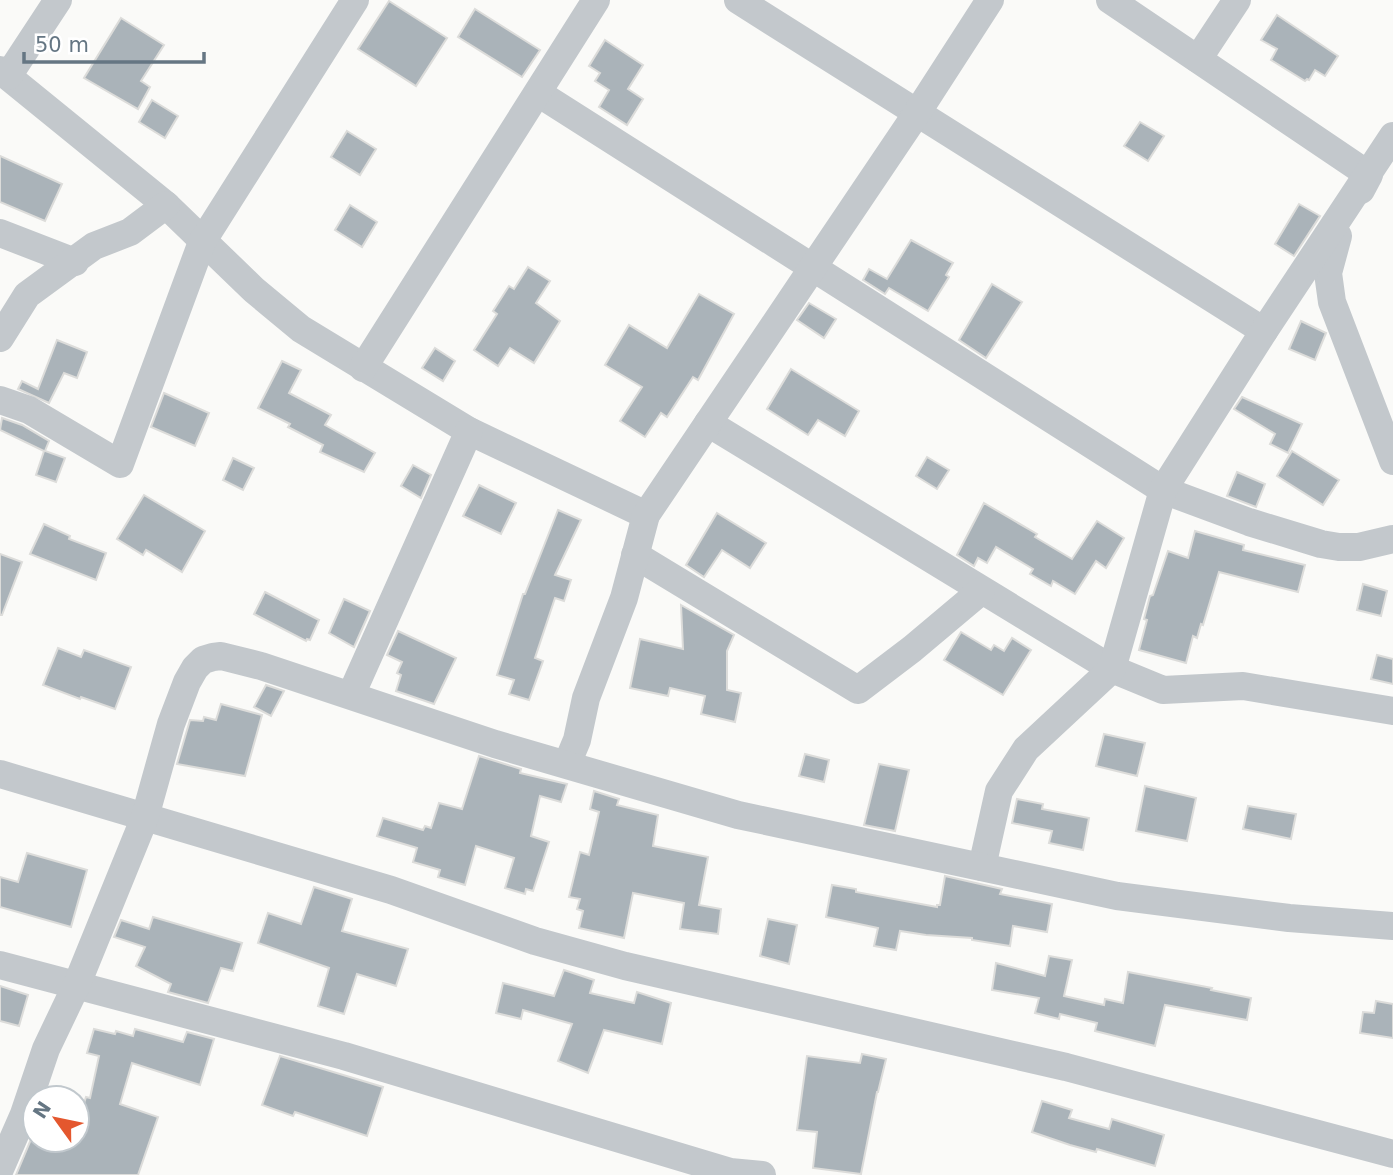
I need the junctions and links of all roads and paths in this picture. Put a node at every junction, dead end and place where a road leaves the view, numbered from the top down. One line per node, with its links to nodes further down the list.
1 (58, 0): 9 (street)
2 (355, 0): 16 (street)
3 (596, 0): 10 (street)
4 (738, 0): 11 (street)
5 (990, 0): 11 (street)
6 (1110, 0): 8 (street)
7 (1237, 0): 8 (street)
8 (1198, 59): 13 (street)
9 (4, 73): 14 (street)
10 (538, 93): 18 (street); 21 (street)
11 (917, 113): 18 (street); 19 (street)
12 (1393, 136): 13 (street)
13 (1369, 175): 19 (street); 25 (street)
14 (166, 205): 16 (street); 17 (street)
15 (0, 233): 17 (street)
16 (202, 242): 21 (street); 22 (street)
17 (75, 262): 20 (street)
18 (813, 268): 23 (street); 26 (street)
19 (1264, 331): 26 (street)
20 (0, 338)
21 (363, 368): 24 (street)
22 (0, 400)
23 (708, 423): 27 (street); 30 (street)
24 (469, 431): 27 (street); 32 (street)
25 (1393, 461)
26 (1163, 491): 28 (street); 31 (street)
27 (646, 515): 29 (street)
28 (1393, 539)
29 (635, 555): 30 (street); 34 (street)
30 (981, 591): 31 (street)
31 (1112, 669): 33 (street); 37 (street)
32 (351, 695): 34 (street); 36 (street)
33 (1393, 711)
34 (567, 764): 37 (street)
35 (0, 774): 36 (street)
36 (145, 817): 40 (street); 41 (street)
37 (982, 867): 38 (street)
38 (1393, 926)
39 (0, 965): 40 (street)
40 (77, 984): 42 (street); 43 (street)
41 (1390, 1155)
42 (0, 1170)
43 (762, 1175)

